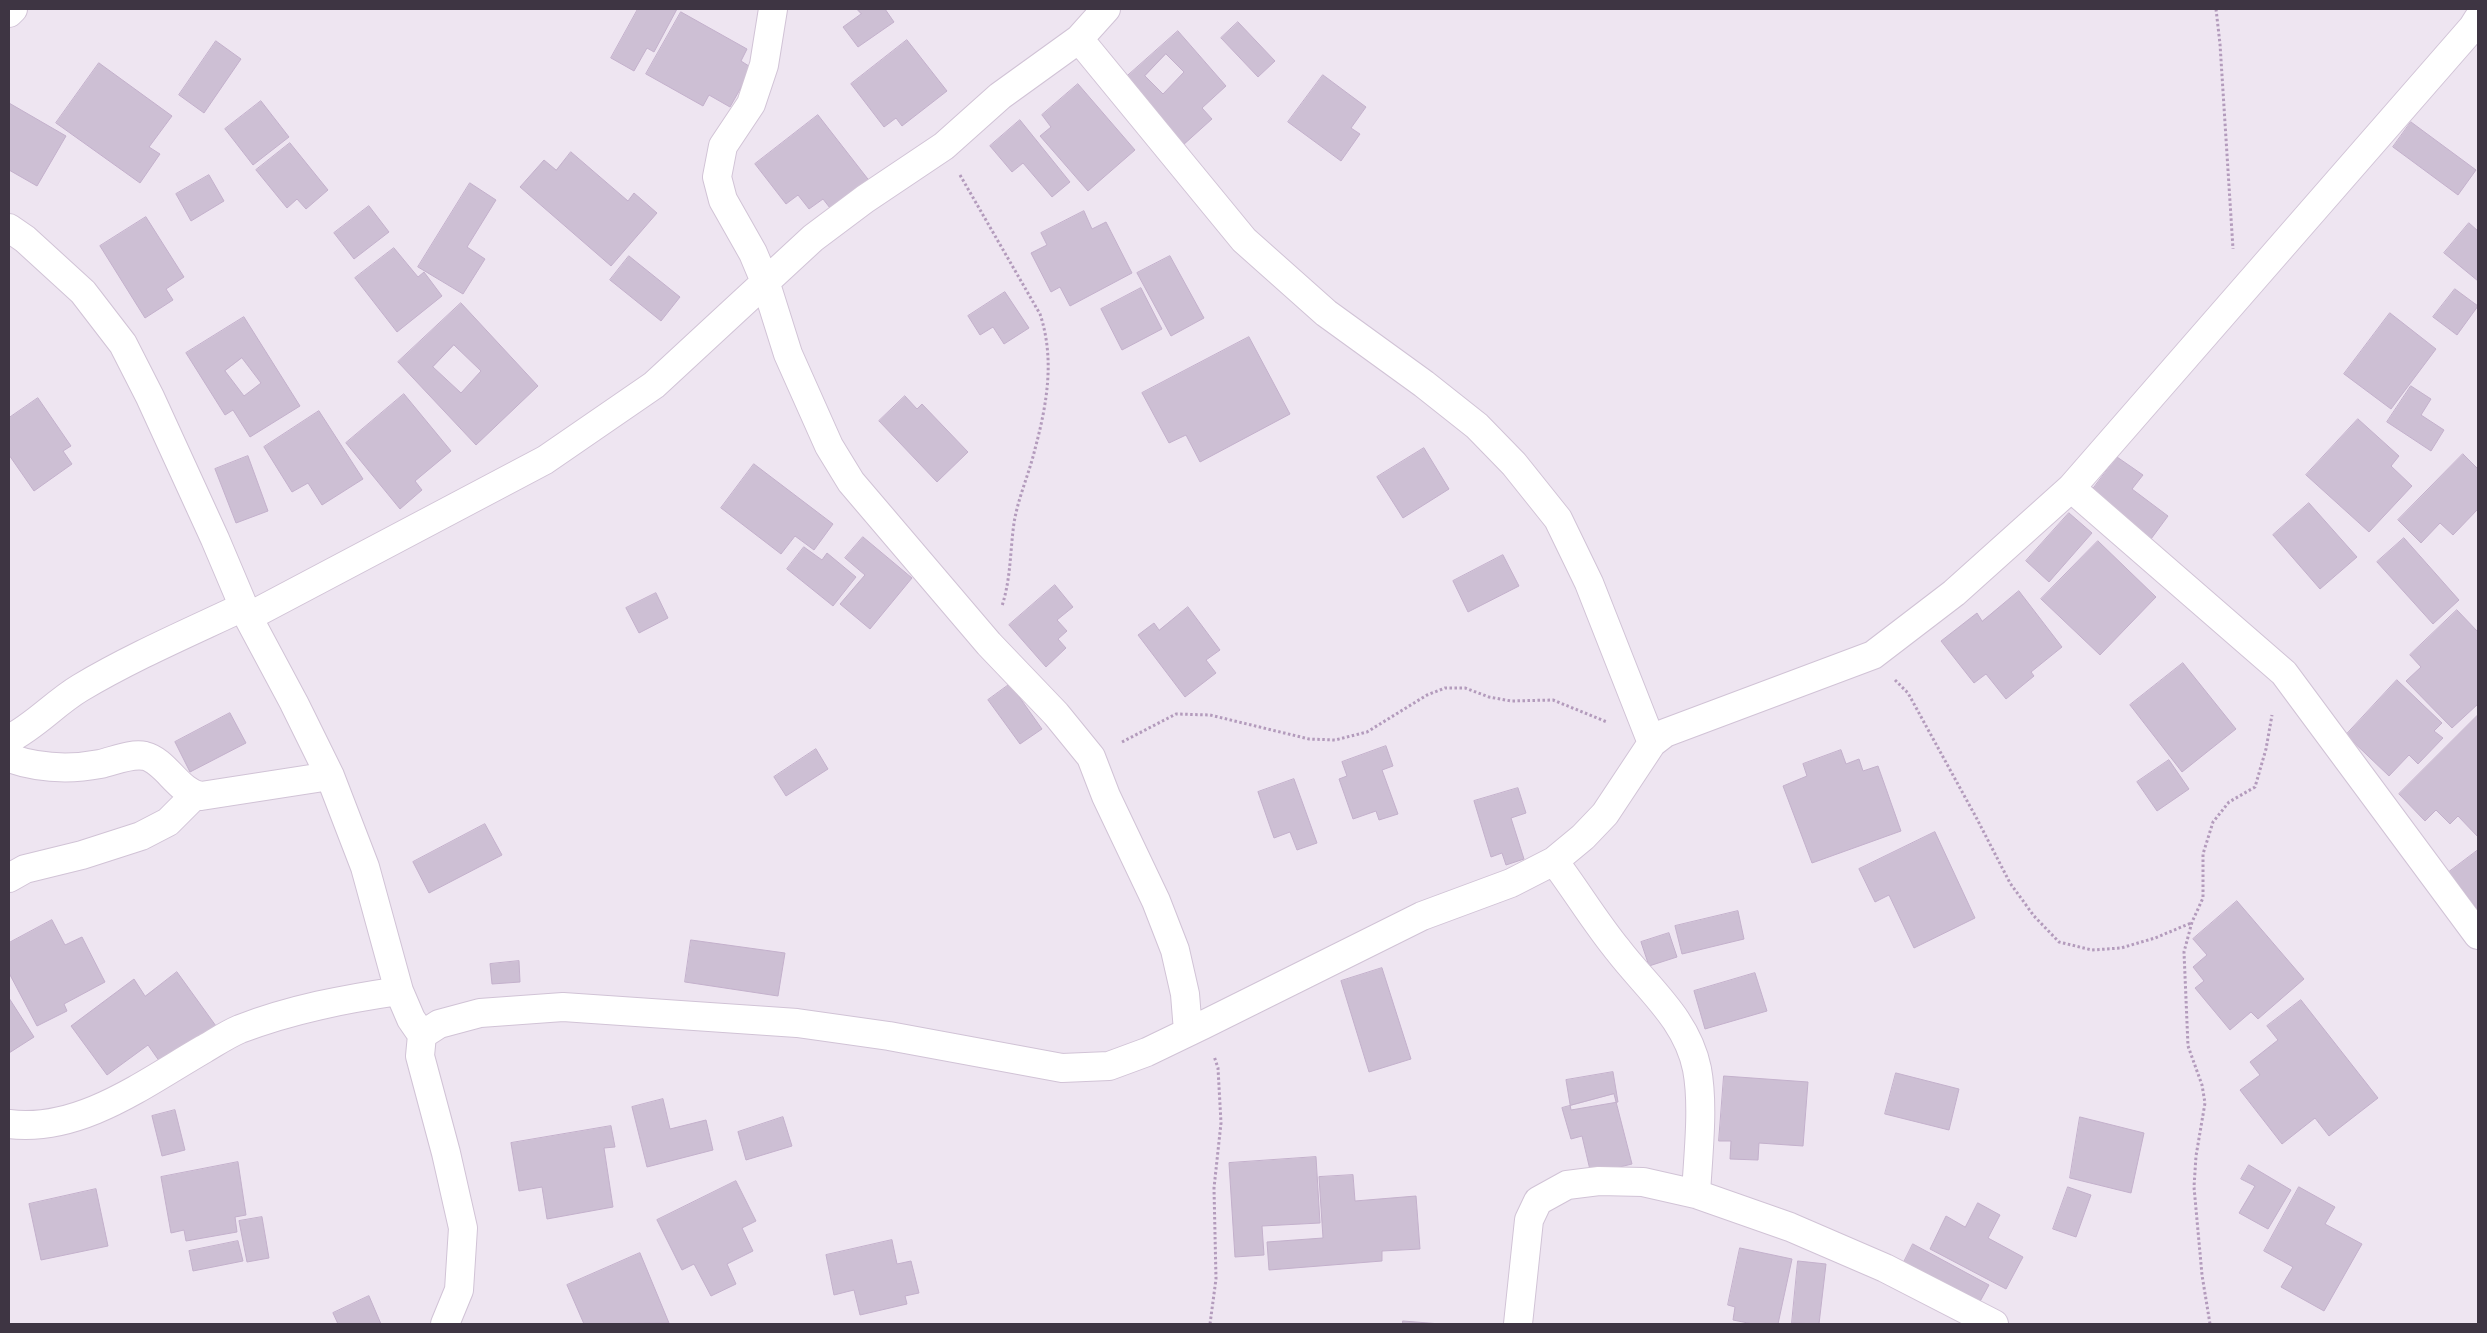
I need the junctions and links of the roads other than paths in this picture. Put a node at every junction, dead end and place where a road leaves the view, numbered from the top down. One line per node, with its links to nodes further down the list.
1 (13, 9): 4 (street)
2 (773, 9): 8 (street)
3 (1106, 9): 6 (street)
4 (9, 14)
5 (2478, 19): 9 (street)
6 (1079, 39): 8 (street); 11 (street)
7 (9, 228): 10 (street)
8 (766, 284): 10 (street); 20 (street)
9 (2071, 488): 11 (street); 18 (street)
10 (245, 612): 12 (street); 14 (street)
11 (1648, 733): 16 (street)
12 (9, 739)
13 (9, 758): 15 (street)
14 (330, 776): 15 (street); 19 (street)
15 (195, 795): 17 (street)
16 (1554, 861): 20 (street); 23 (street)
17 (9, 878)
18 (2478, 935)
19 (400, 991): 21 (street); 22 (street)
20 (1195, 1028): 21 (street)
21 (422, 1035): 24 (street)
22 (9, 1124)
23 (1696, 1194): 25 (street); 26 (street)
24 (445, 1324)
25 (1518, 1324)
26 (1994, 1324)

